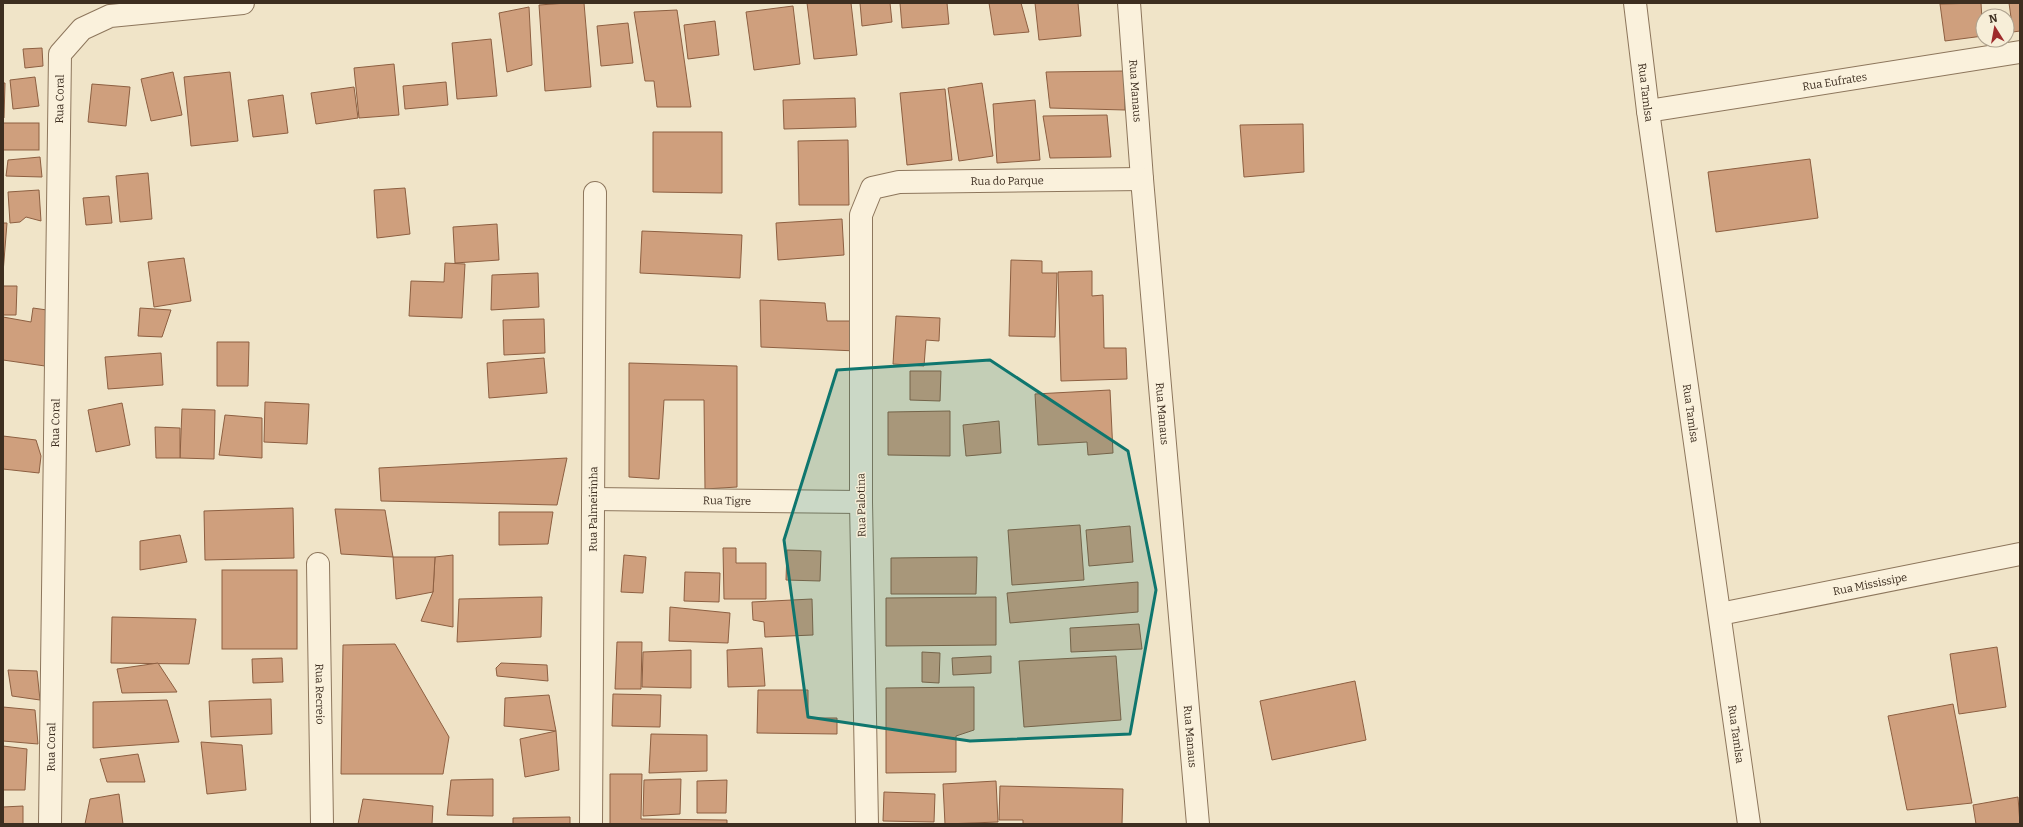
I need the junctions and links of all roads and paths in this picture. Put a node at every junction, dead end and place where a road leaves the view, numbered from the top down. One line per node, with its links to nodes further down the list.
1 (243, 3): 14 (street, Rua Coral)
2 (1129, 3): 6 (street, Rua Manaus)
3 (1635, 3): 5 (street, Rua Tamlsa)
4 (2020, 52): 5 (street, Rua Eufrates)
5 (1648, 111): 13 (street, Rua Tamlsa)
6 (1142, 179): 7 (street, Rua do Parque); 18 (street, Rua Manaus)
7 (872, 188): 10 (street, Rua Palotina)
8 (595, 193): 9 (street, Rua Palmeirinha)
9 (593, 499): 10 (street, Rua Tigre); 16 (street, Rua Palmeirinha)
10 (861, 502): 17 (street, Rua Palotina)
11 (2020, 554): 13 (street, Rua Mississipe)
12 (318, 564): 15 (street, Rua Recreio)
13 (1720, 614): 19 (street, Rua Tamlsa)
14 (50, 824)
15 (322, 824)
16 (591, 824)
17 (867, 824)
18 (1198, 824)
19 (1748, 824)

